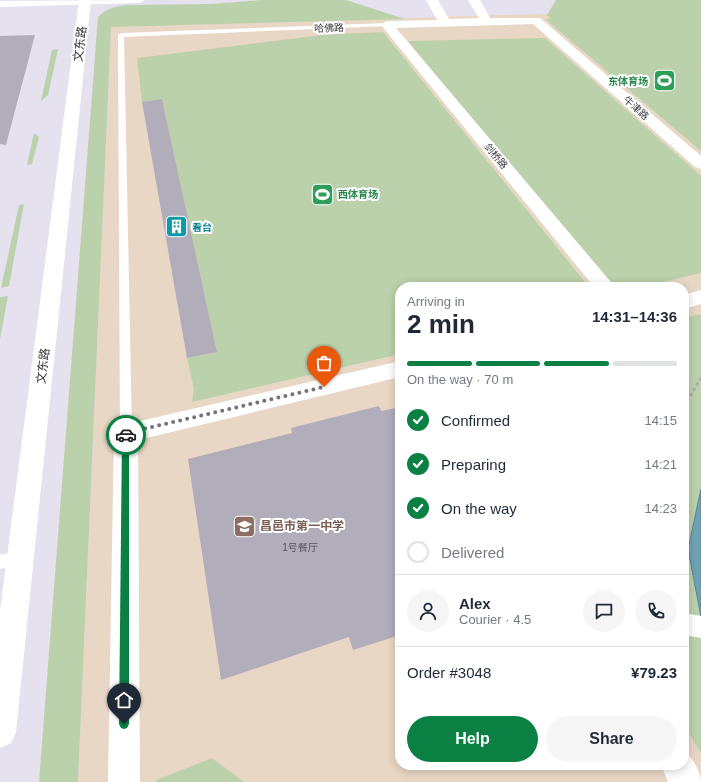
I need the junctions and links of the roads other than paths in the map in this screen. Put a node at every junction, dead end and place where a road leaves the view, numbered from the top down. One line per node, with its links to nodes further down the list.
1 (139, 0): 4 (street)
2 (432, 0): 8 (street)
3 (474, 0): 7 (street)
4 (85, 1): 5 (street); 16 (street, 文东路)
5 (0, 4)
6 (536, 20): 7 (street, 哈佛路); 10 (street, 牛津路)
7 (486, 21): 8 (street, 哈佛路)
8 (445, 23): 9 (street, 哈佛路)
9 (387, 25): 11 (street, 剑桥路); 15 (lane, 哈佛路)
10 (701, 164)
11 (601, 282)
12 (701, 297): 13 (street)
13 (689, 301)
14 (395, 370): 15 (street)
15 (126, 433): 21 (street)
16 (10, 560): 19 (street, 文东路)
17 (689, 625): 18 (street)
18 (701, 627)
19 (0, 732)
20 (680, 770): 22 (street)
21 (124, 782)
22 (686, 782)

